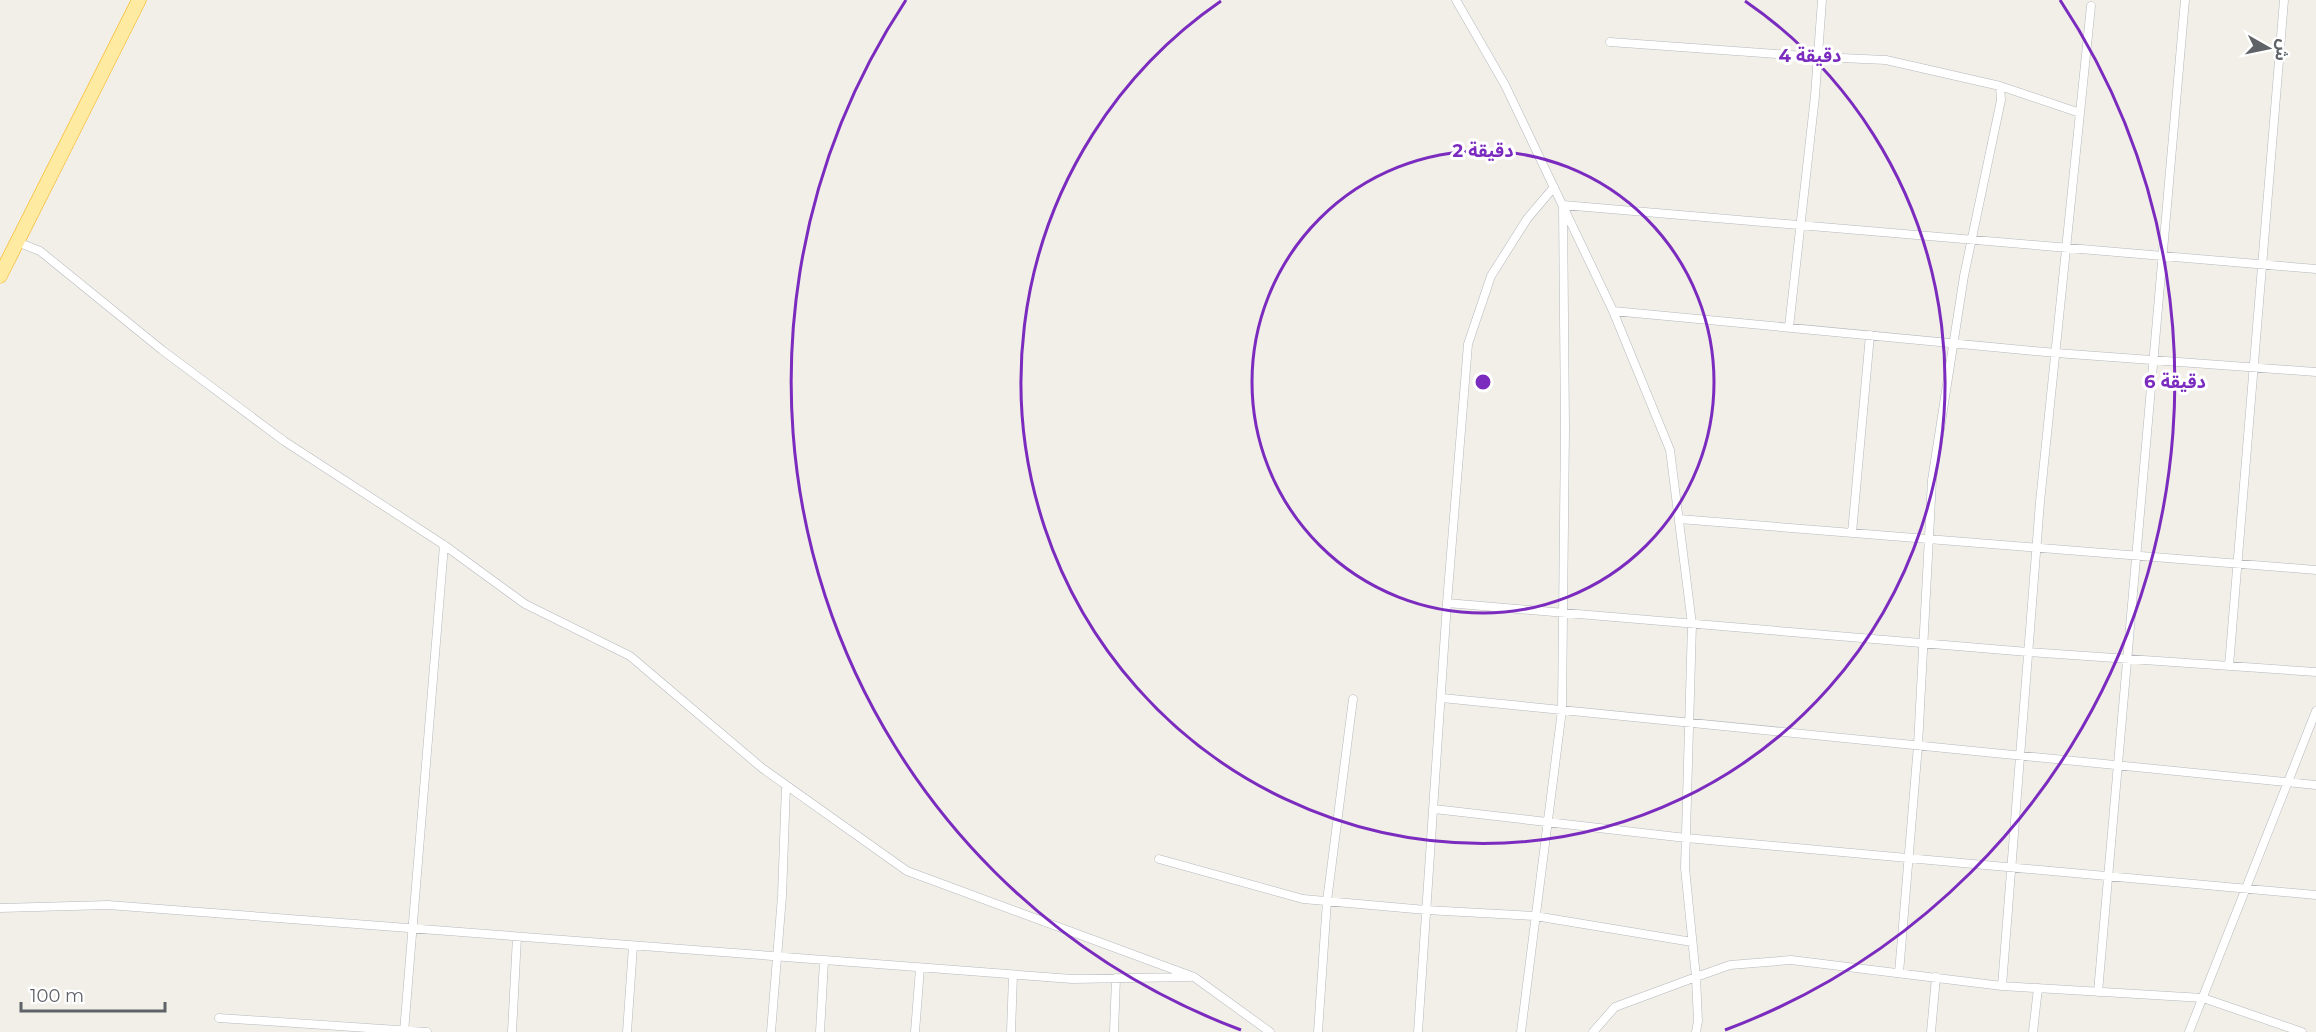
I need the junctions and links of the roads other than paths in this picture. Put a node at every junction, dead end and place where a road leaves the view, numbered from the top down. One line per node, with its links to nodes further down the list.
1 (139, 0): 15 (highway)
2 (1456, 0): 11 (street)
3 (1822, 0): 8 (street)
4 (2185, 0): 17 (street)
5 (2284, 0): 18 (street)
6 (2091, 6): 10 (street)
7 (1610, 42): 8 (street)
8 (1818, 57): 9 (street); 13 (street)
9 (2000, 86): 10 (street); 14 (street)
10 (2080, 113): 16 (street)
11 (1554, 187): 12 (street); 37 (street)
12 (1563, 205): 13 (street); 21 (street); 38 (street)
13 (1801, 225): 14 (street); 22 (street)
14 (1972, 239): 16 (street); 24 (street)
15 (17, 242): 20 (highway); 32 (street)
16 (2066, 247): 17 (street); 25 (street)
17 (2163, 256): 18 (street); 26 (street)
18 (2262, 264): 19 (street); 27 (street)
19 (2316, 269)
20 (0, 276)
21 (1613, 311): 22 (street); 29 (street)
22 (1789, 327): 23 (street)
23 (1870, 335): 24 (street); 30 (street)
24 (1954, 343): 25 (street); 31 (street)
25 (2056, 353): 26 (street); 33 (street)
26 (2153, 360): 27 (street); 34 (street)
27 (2254, 368): 28 (street); 35 (street)
28 (2316, 372)
29 (1679, 519): 30 (street); 39 (street)
30 (1852, 533): 31 (street)
31 (1929, 539): 33 (street); 40 (street)
32 (444, 545): 55 (street); 69 (street)
33 (2037, 548): 34 (street); 41 (street)
34 (2136, 556): 35 (street); 42 (street)
35 (2238, 564): 36 (street); 43 (street)
36 (2316, 570)
37 (1448, 603): 38 (street); 45 (street)
38 (1563, 613): 39 (street); 47 (street)
39 (1692, 624): 40 (street); 49 (street)
40 (1924, 644): 41 (street); 50 (street)
41 (2028, 652): 42 (street); 51 (street)
42 (2127, 659): 43 (street); 52 (street)
43 (2229, 666): 44 (street)
44 (2316, 672)
45 (1442, 698): 47 (street); 56 (street)
46 (1353, 699): 65 (street)
47 (1562, 710): 49 (street); 57 (street)
48 (2316, 711): 53 (street)
49 (1689, 722): 50 (street); 58 (street)
50 (1918, 745): 51 (street); 59 (street)
51 (2020, 755): 52 (street); 61 (street)
52 (2118, 765): 53 (street); 62 (street)
53 (2288, 783): 54 (street); 63 (street)
54 (2316, 784)
55 (786, 786): 73 (street); 78 (street)
56 (1434, 809): 57 (street); 67 (street)
57 (1548, 822): 58 (street); 68 (street)
58 (1686, 838): 59 (street); 71 (street)
59 (1909, 858): 61 (street); 76 (street)
60 (1159, 859): 65 (street)
61 (2011, 867): 62 (street); 82 (street)
62 (2108, 876): 63 (street); 84 (street)
63 (2247, 889): 64 (street); 85 (street)
64 (2316, 895)
65 (1327, 901): 67 (street); 97 (street)
66 (0, 908): 69 (street)
67 (1426, 910): 68 (street); 98 (street)
68 (1535, 916): 71 (street); 99 (street)
69 (412, 929): 70 (street); 87 (street)
70 (517, 937): 72 (street); 89 (street)
71 (1692, 942): 79 (street)
72 (633, 946): 73 (street); 90 (street)
73 (777, 957): 74 (street); 91 (street)
74 (824, 961): 75 (street); 92 (street)
75 (920, 968): 77 (street); 93 (street)
76 (1899, 973): 79 (street); 80 (street)
77 (1013, 975): 81 (street); 94 (street)
78 (1194, 977): 81 (street); 96 (street)
79 (1696, 977): 100 (street); 101 (street)
80 (1936, 977): 82 (street); 102 (street)
81 (1116, 978): 95 (street)
82 (2002, 986): 83 (street)
83 (2038, 988): 84 (street); 103 (street)
84 (2098, 992): 85 (street)
85 (2203, 998): 104 (street); 105 (street)
86 (219, 1018): 87 (street)
87 (404, 1031): 88 (street)
88 (426, 1032)
89 (512, 1032)
90 (627, 1032)
91 (771, 1032)
92 (820, 1032)
93 (915, 1032)
94 (1011, 1032)
95 (1114, 1032)
96 (1269, 1032)
97 (1318, 1032)
98 (1418, 1032)
99 (1521, 1032)
100 (1593, 1032)
101 (1696, 1032)
102 (1931, 1032)
103 (2033, 1032)
104 (2189, 1032)
105 (2302, 1032)

